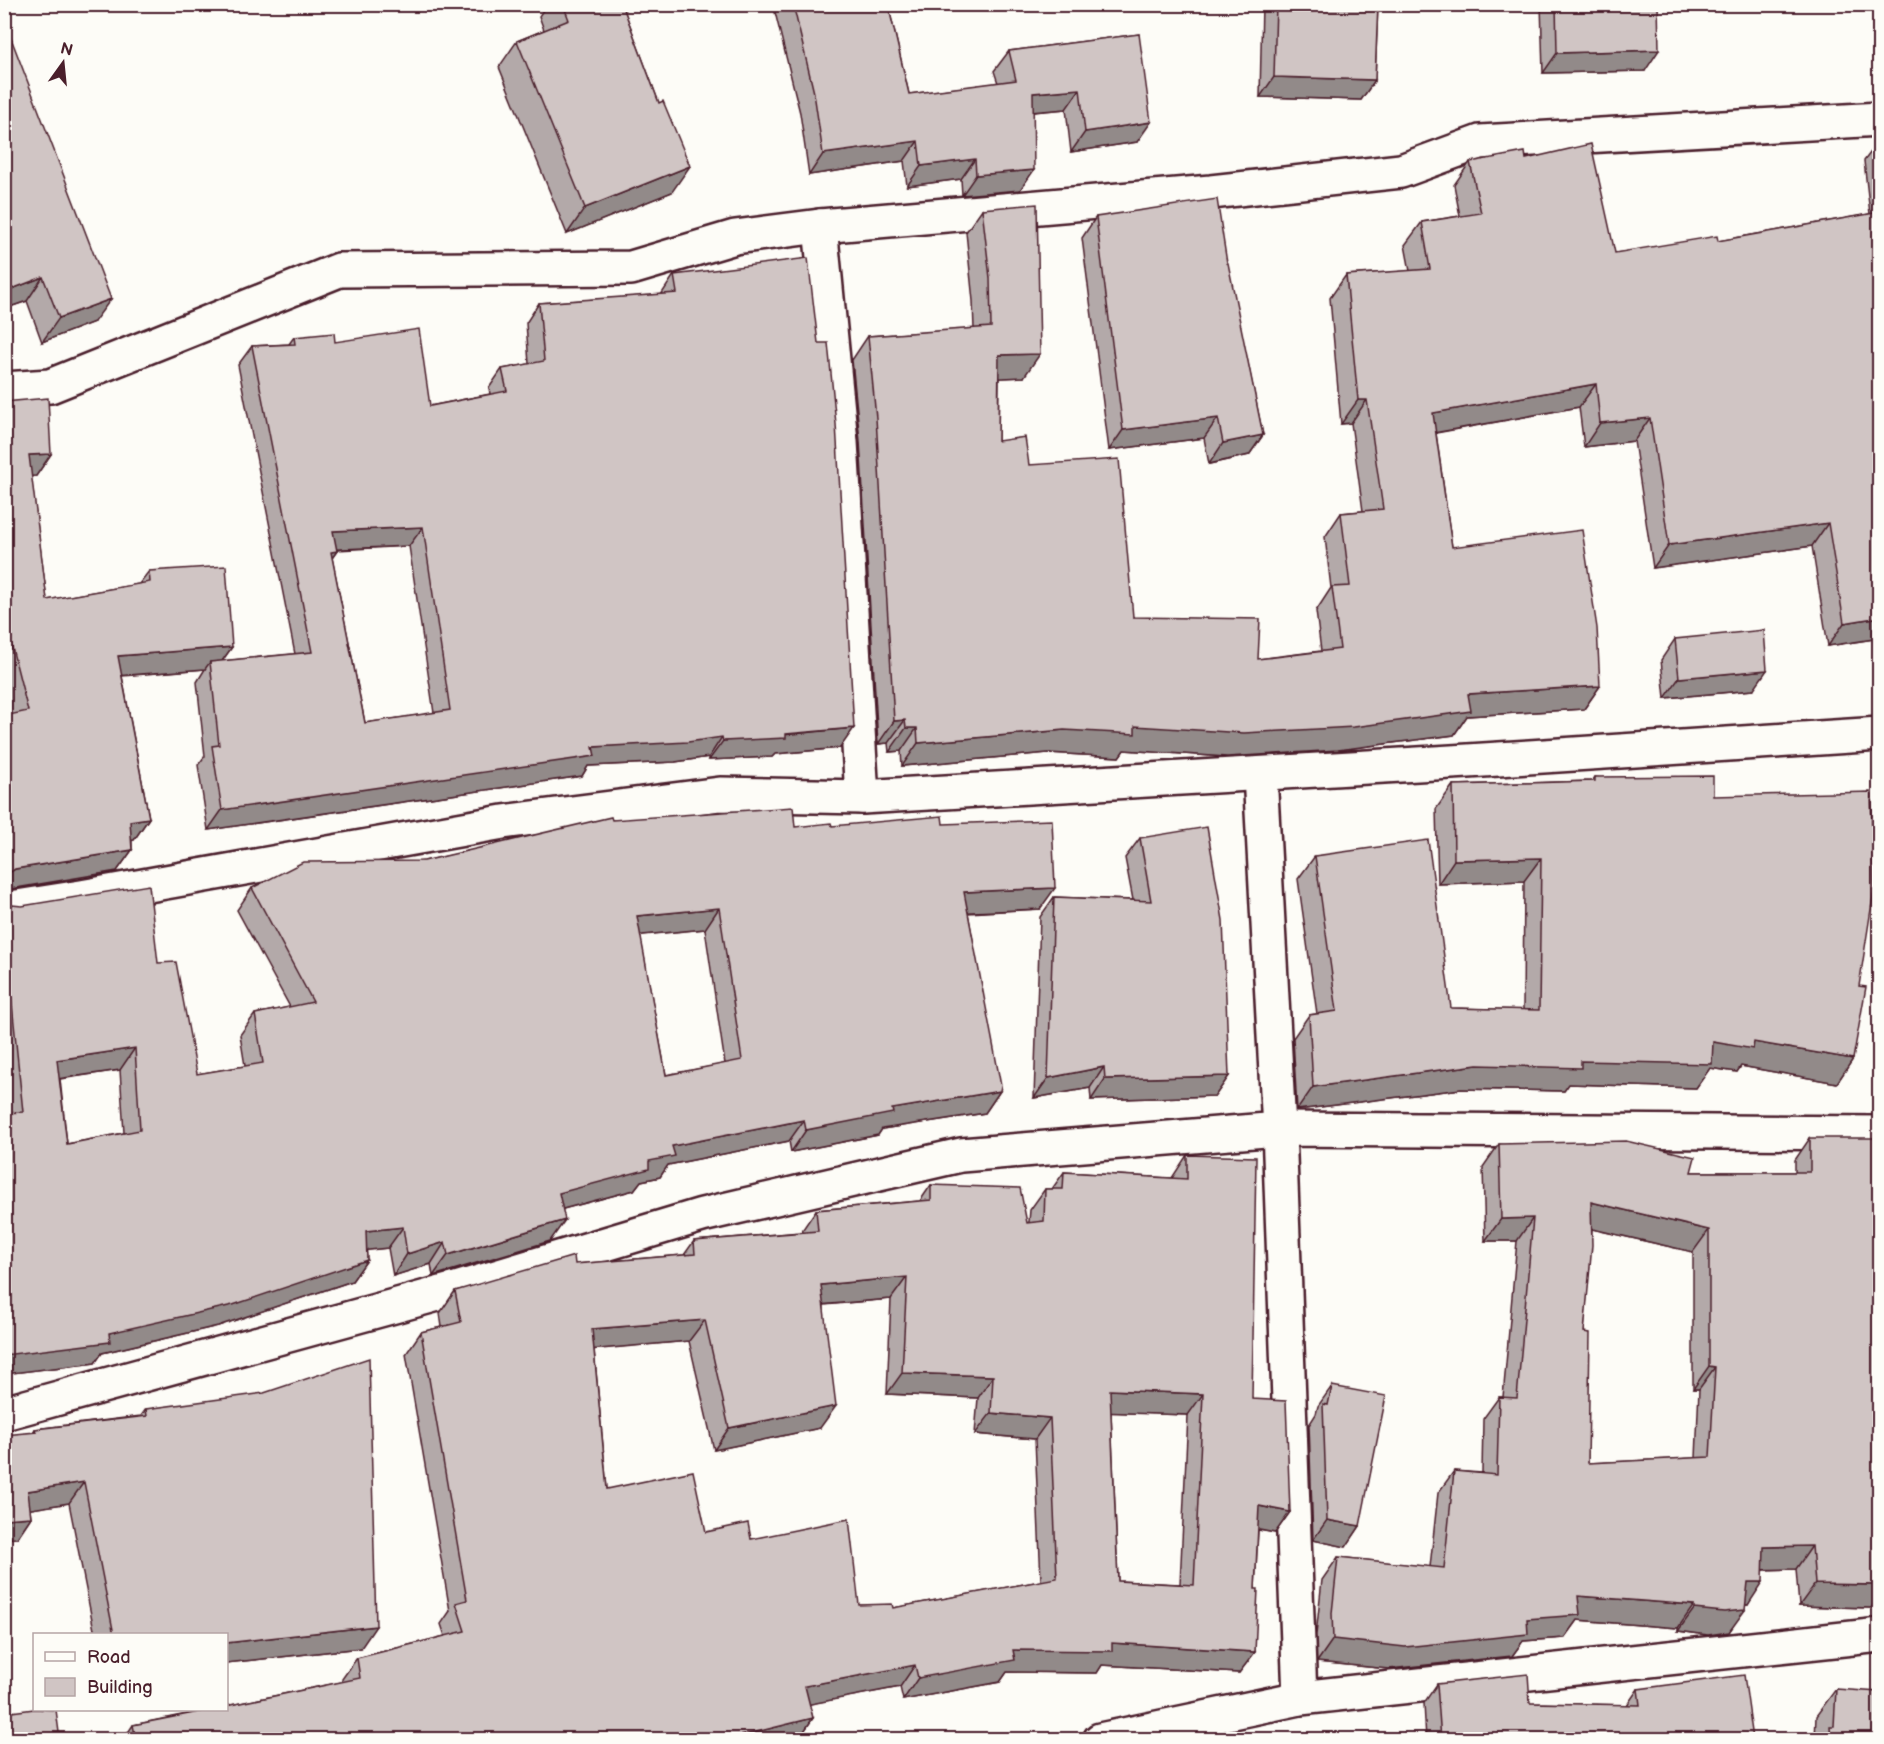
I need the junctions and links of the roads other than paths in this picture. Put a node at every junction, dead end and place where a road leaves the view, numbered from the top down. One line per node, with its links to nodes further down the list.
1 (1880, 119): 2 (street)
2 (820, 226): 3 (street); 6 (street)
3 (4, 389)
4 (1880, 734): 5 (street)
5 (1260, 774): 6 (street); 8 (street)
6 (861, 797): 7 (street)
7 (4, 909)
8 (1279, 1129): 9 (street); 10 (street); 12 (street)
9 (1880, 1133)
10 (4, 1413)
11 (1880, 1635): 12 (street)
12 (1300, 1698): 13 (street)
13 (1213, 1728): 14 (street)
14 (1100, 1740)

